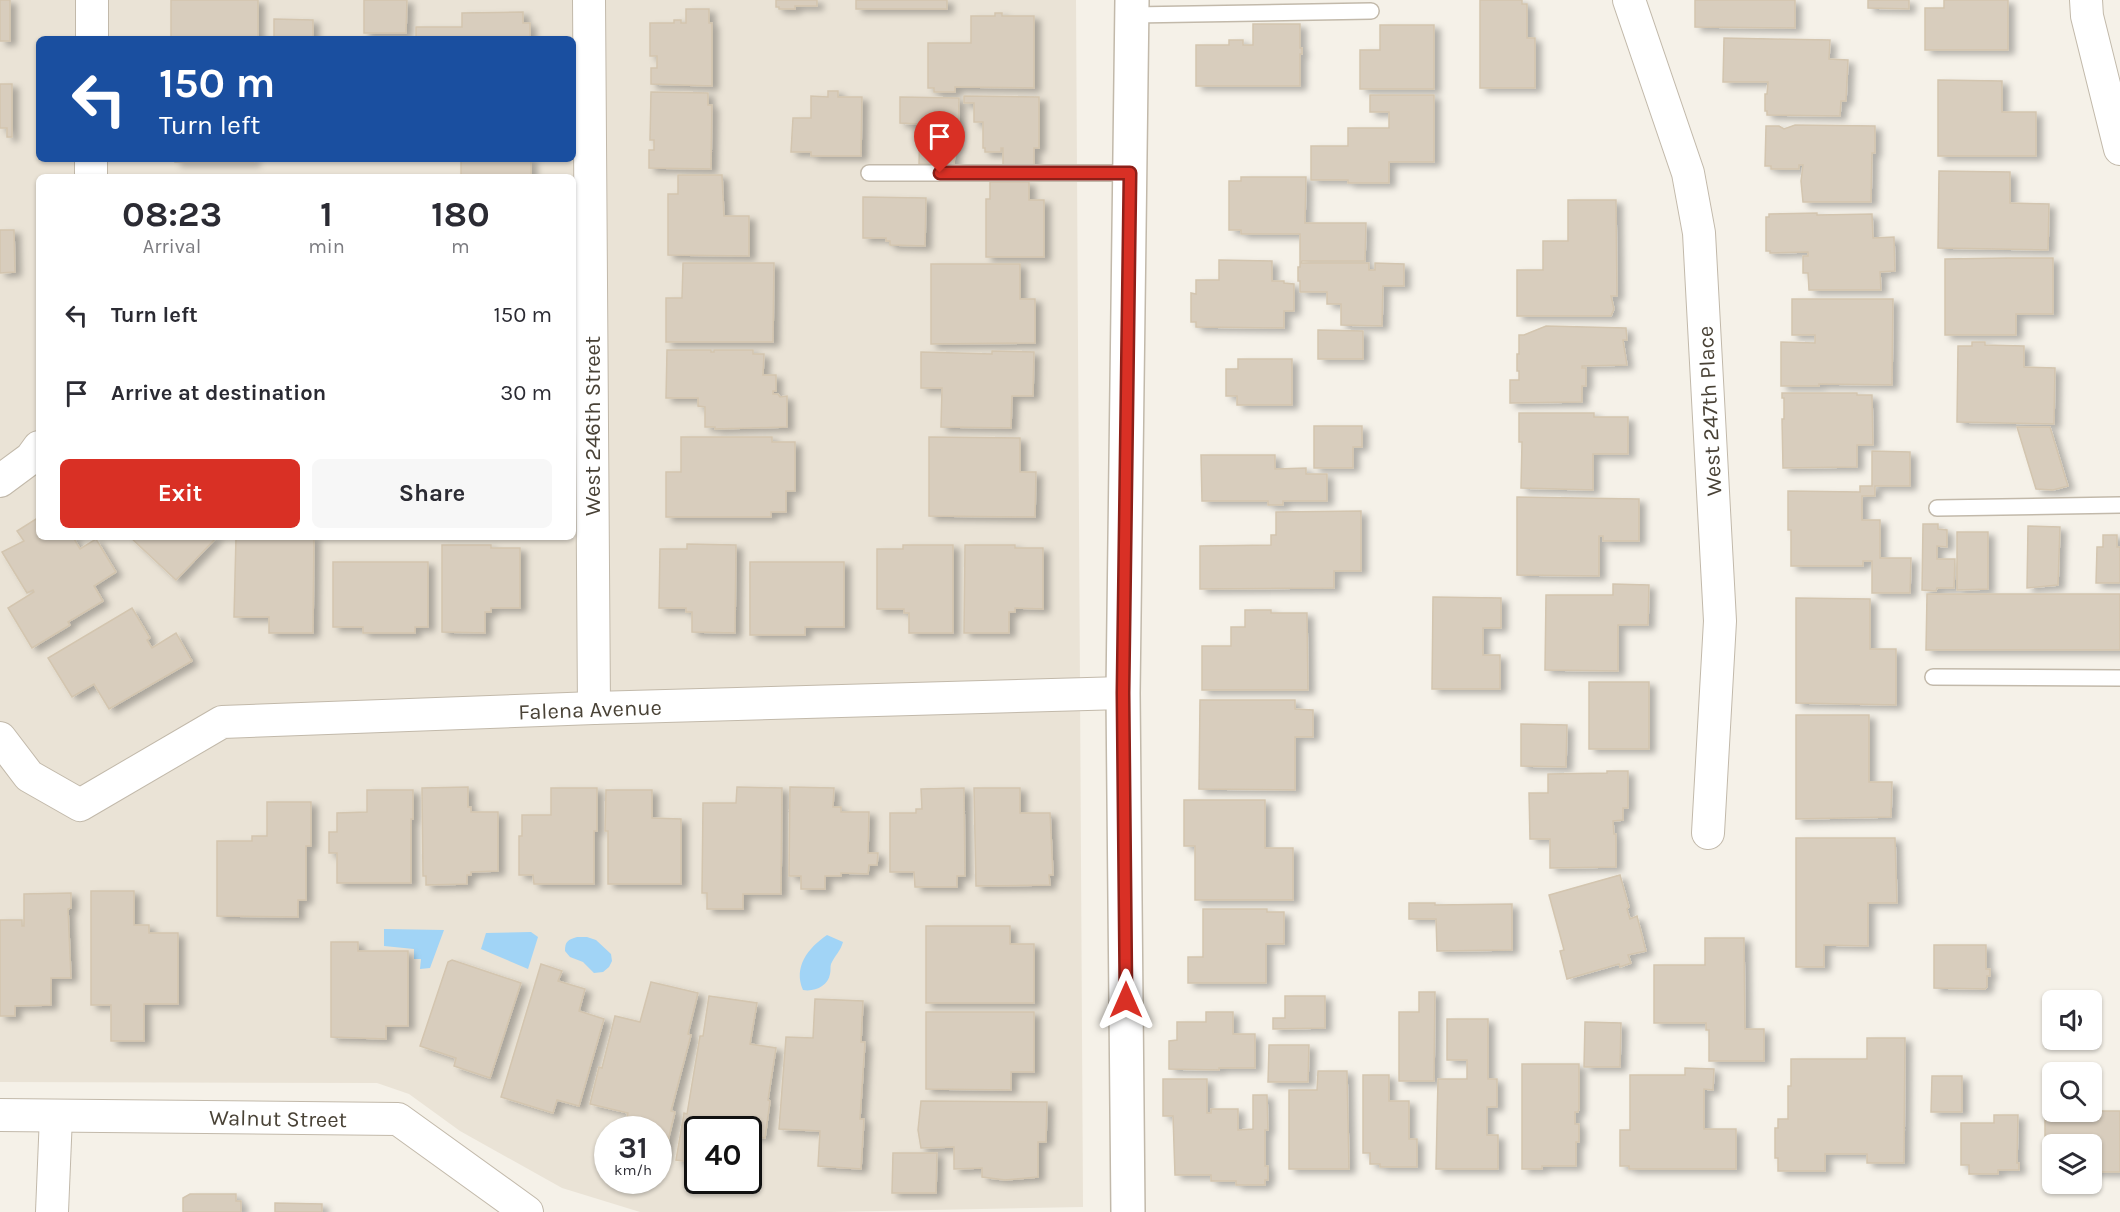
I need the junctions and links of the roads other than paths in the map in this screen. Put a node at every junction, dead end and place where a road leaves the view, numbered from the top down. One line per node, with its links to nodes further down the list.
1 (92, 0): 7 (street)
2 (589, 0): 18 (street, West 246th Street)
3 (1629, 0): 20 (street, West 247th Place)
4 (2086, 0): 8 (street)
5 (1132, 8): 6 (lane); 10 (street)
6 (1371, 11)
7 (92, 36)
8 (2120, 149)
9 (869, 173): 10 (lane)
10 (1130, 173): 17 (street)
11 (36, 451): 12 (street)
12 (0, 481)
13 (2120, 505): 14 (lane)
14 (1937, 508)
15 (1934, 677): 16 (lane)
16 (2120, 678)
17 (1123, 693): 18 (street, Falena Avenue); 25 (street)
18 (594, 708): 19 (street, Falena Avenue)
19 (0, 738)
20 (1708, 833)
21 (0, 1115): 22 (street, Walnut Street)
22 (56, 1116): 23 (street); 24 (street, Walnut Street)
23 (52, 1212)
24 (527, 1212)
25 (1128, 1212)

